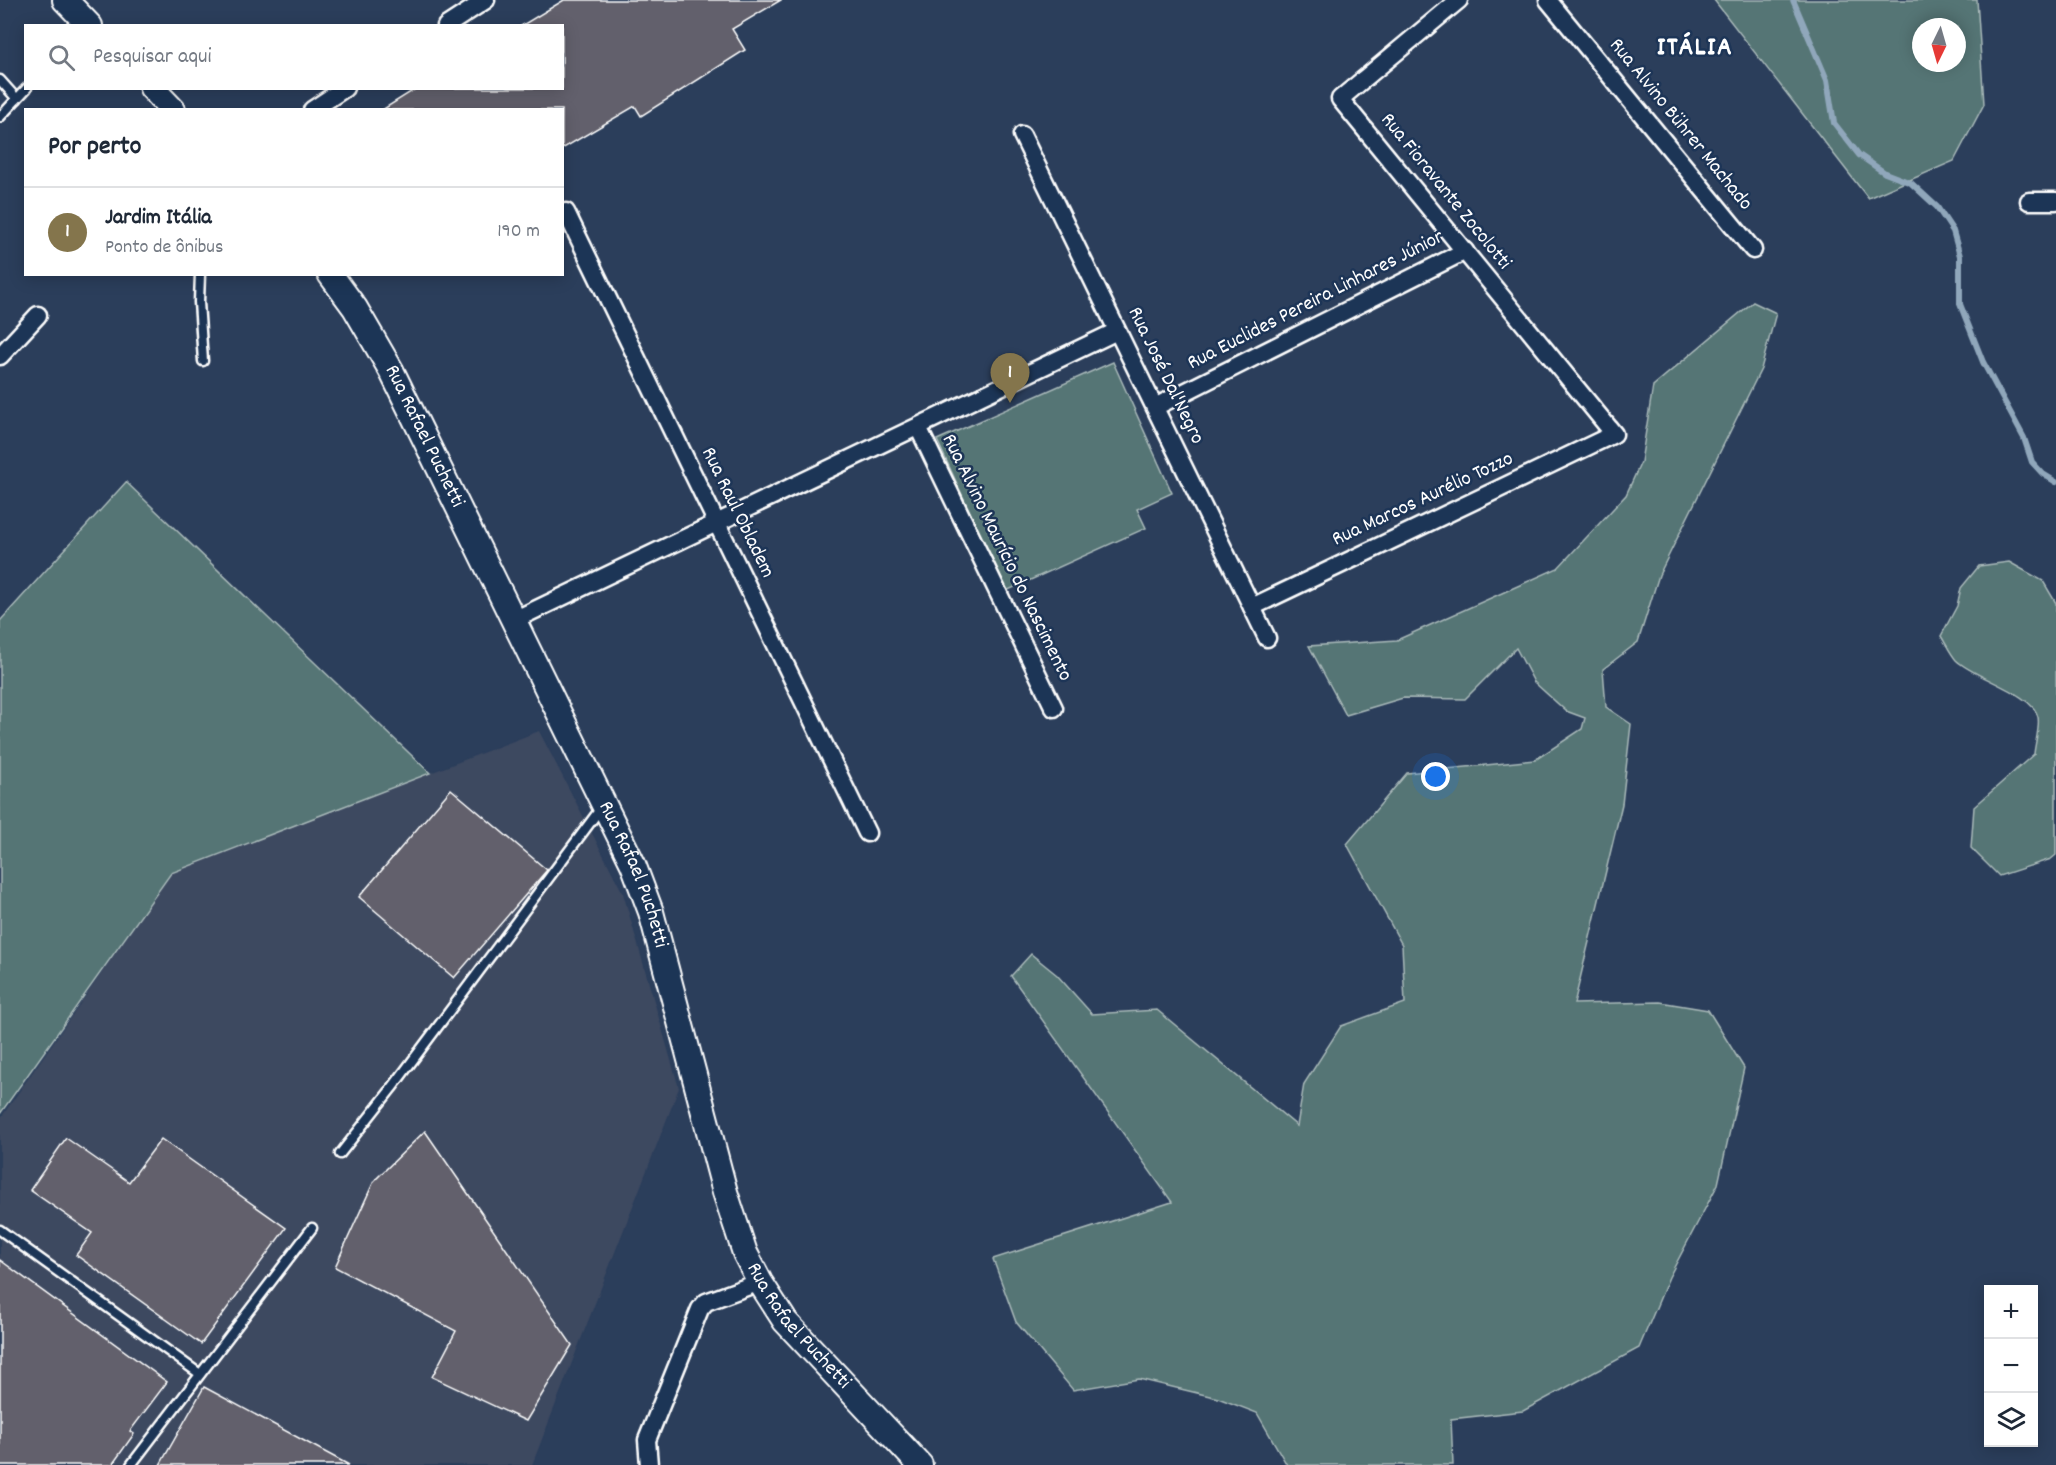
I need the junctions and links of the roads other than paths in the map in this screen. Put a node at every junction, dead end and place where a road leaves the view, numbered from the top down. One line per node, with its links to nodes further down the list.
1 (65, 0): 5 (street)
2 (486, 0): 6 (street)
3 (1460, 0): 20 (street, Rua Fioravante Zocolotti)
4 (1548, 0): 19 (street, Rua Alvino Bührer Machado)
5 (88, 24)
6 (449, 24)
7 (0, 80): 11 (lane)
8 (25, 90): 11 (lane)
9 (154, 90): 12 (street)
10 (342, 90): 13 (street)
11 (17, 99): 14 (lane)
12 (171, 108)
13 (315, 108)
14 (0, 117)
15 (1023, 135): 24 (street, Rua José Dal'Negro)
16 (2029, 201): 17 (street)
17 (2056, 201)
18 (566, 212): 30 (street, Rua Raul Obladem)
19 (1753, 250)
20 (1465, 251): 27 (street, Rua Euclides Pereira Linhares Júnior); 29 (street, Rua Fioravante Zocolotti)
21 (200, 276): 26 (lane)
22 (331, 276): 32 (street, Rua Rafael Puchetti)
23 (38, 315): 25 (street)
24 (1118, 331): 27 (street, Rua José Dal'Negro); 28 (street)
25 (0, 356)
26 (203, 361)
27 (1155, 407): 31 (street, Rua José Dal'Negro)
28 (918, 427): 30 (street); 34 (street, Rua Alvino Maurício do Nascimento)
29 (1614, 434): 31 (street, Rua Marcos Aurélio Tozzo)
30 (717, 523): 32 (street); 36 (street, Rua Raul Obladem)
31 (1252, 607): 33 (street, Rua José Dal'Negro)
32 (514, 620): 35 (street, Rua Rafael Puchetti)
33 (1267, 638)
34 (1054, 708)
35 (605, 803): 37 (lane); 40 (street, Rua Rafael Puchetti)
36 (867, 833)
37 (340, 1154)
38 (312, 1228): 41 (lane)
39 (0, 1230): 41 (lane)
40 (760, 1282): 43 (street); 44 (street, Rua Rafael Puchetti)
41 (200, 1374): 42 (lane)
42 (131, 1465)
43 (649, 1465)
44 (920, 1465)

